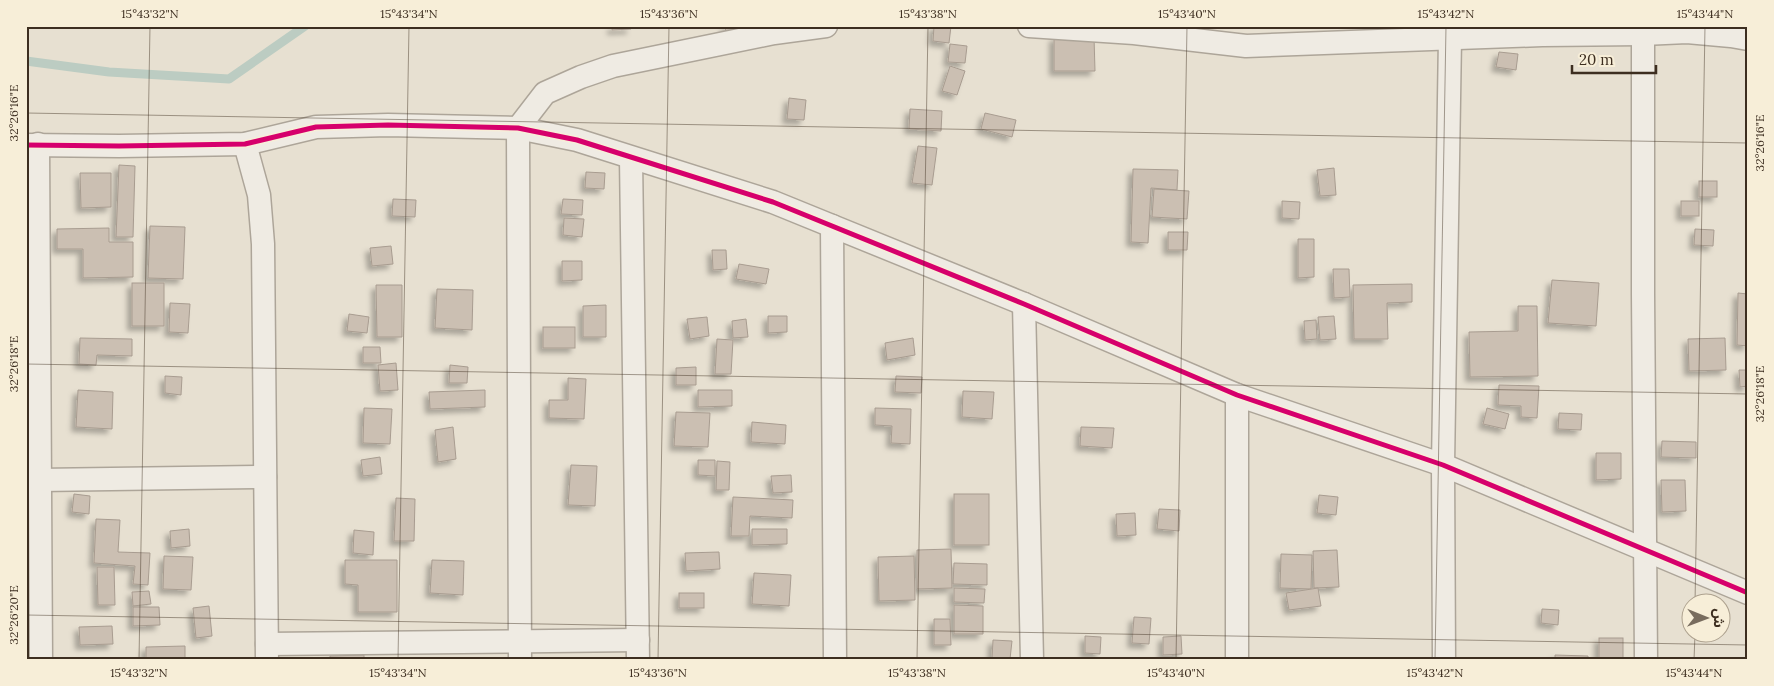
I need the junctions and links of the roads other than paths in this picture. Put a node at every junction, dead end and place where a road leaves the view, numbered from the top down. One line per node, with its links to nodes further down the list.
1 (826, 26): 6 (street)
2 (1028, 26): 4 (street)
3 (1643, 34): 4 (street); 5 (street); 16 (street)
4 (1450, 38): 13 (street)
5 (1748, 39)
6 (518, 128): 7 (street); 9 (street); 18 (street)
7 (244, 144): 8 (street); 14 (street)
8 (32, 145): 15 (street)
9 (632, 158): 10 (street); 19 (street)
10 (832, 226): 11 (street); 22 (street)
11 (1024, 304): 12 (street); 23 (street)
12 (1236, 395): 13 (street); 24 (street)
13 (1443, 465): 16 (street); 25 (street)
14 (265, 477): 15 (street); 20 (street)
15 (40, 480): 21 (street)
16 (1644, 550): 17 (street); 26 (street)
17 (1748, 593)
18 (520, 650): 19 (street); 20 (street)
19 (638, 650)
20 (267, 652)
21 (41, 660)
22 (835, 660)
23 (1032, 660)
24 (1237, 660)
25 (1444, 660)
26 (1646, 660)

